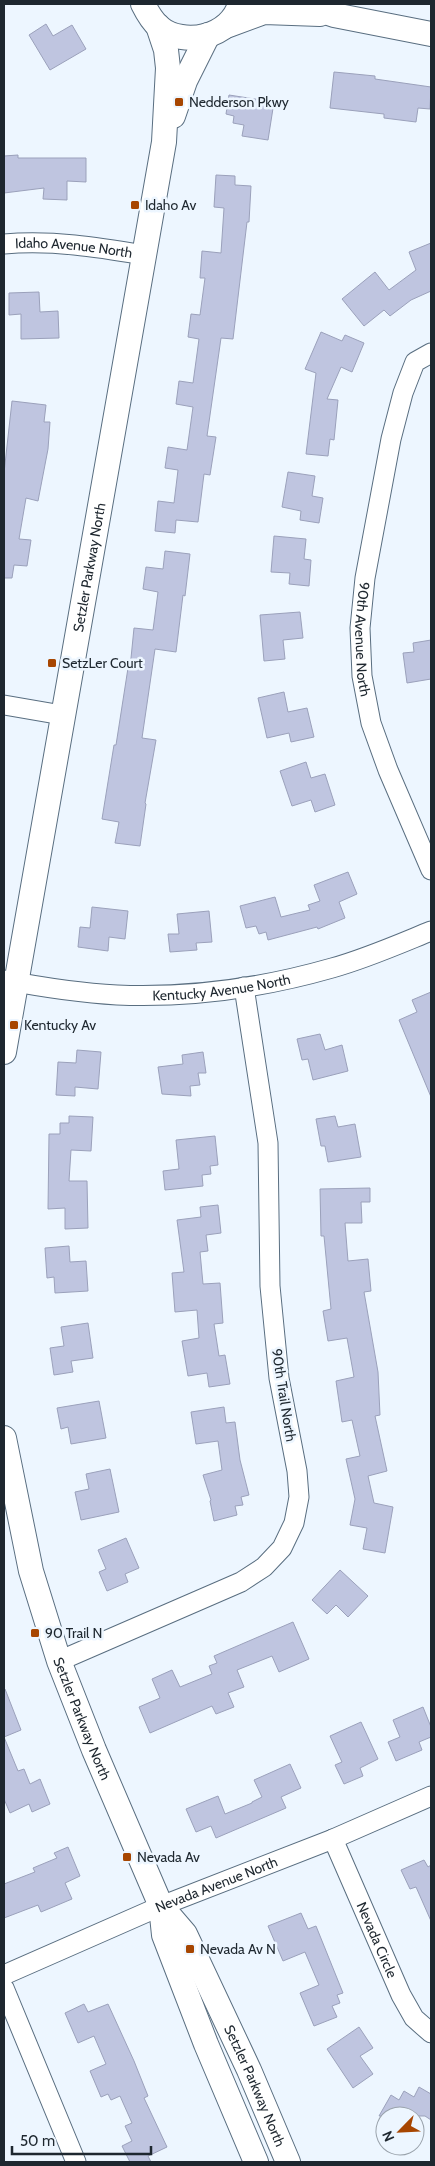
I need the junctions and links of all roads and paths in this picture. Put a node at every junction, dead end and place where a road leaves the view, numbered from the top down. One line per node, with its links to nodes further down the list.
1 (143, 4): 5 (street)
2 (240, 4): 6 (street, Setzler Parkway North)
3 (302, 4): 4 (street)
4 (334, 15): 6 (street); 7 (street)
5 (158, 26): 6 (street); 8 (street, Setzler Parkway North)
6 (217, 31): 8 (street, Setzler Parkway North)
7 (431, 34)
8 (164, 142): 10 (street, Setzler Parkway North)
9 (4, 244): 10 (street, Idaho Avenue North)
10 (144, 255): 13 (street, Setzler Parkway North)
11 (431, 353): 14 (street, 90th Avenue North)
12 (4, 705): 13 (street)
13 (62, 715): 16 (street, Setzler Parkway North)
14 (431, 870)
15 (431, 931): 17 (street, Kentucky Avenue North)
16 (9, 981): 17 (street, Kentucky Avenue North); 18 (street, Setzler Parkway North)
17 (244, 987): 20 (street, 90th Trail North)
18 (4, 1052)
19 (4, 1438): 20 (street, Setzler Parkway North)
20 (59, 1660): 23 (street, Setzler Parkway North)
21 (431, 1796): 22 (street, Nevada Avenue North)
22 (333, 1839): 23 (street, Nevada Avenue North); 26 (street, Nevada Circle)
23 (161, 1906): 24 (street, Nevada Avenue North); 28 (street, Setzler Parkway North); 29 (street, Setzler Parkway North)
24 (4, 1975)
25 (4, 1988): 27 (street)
26 (431, 2034)
27 (76, 2162)
28 (256, 2162)
29 (288, 2162)

